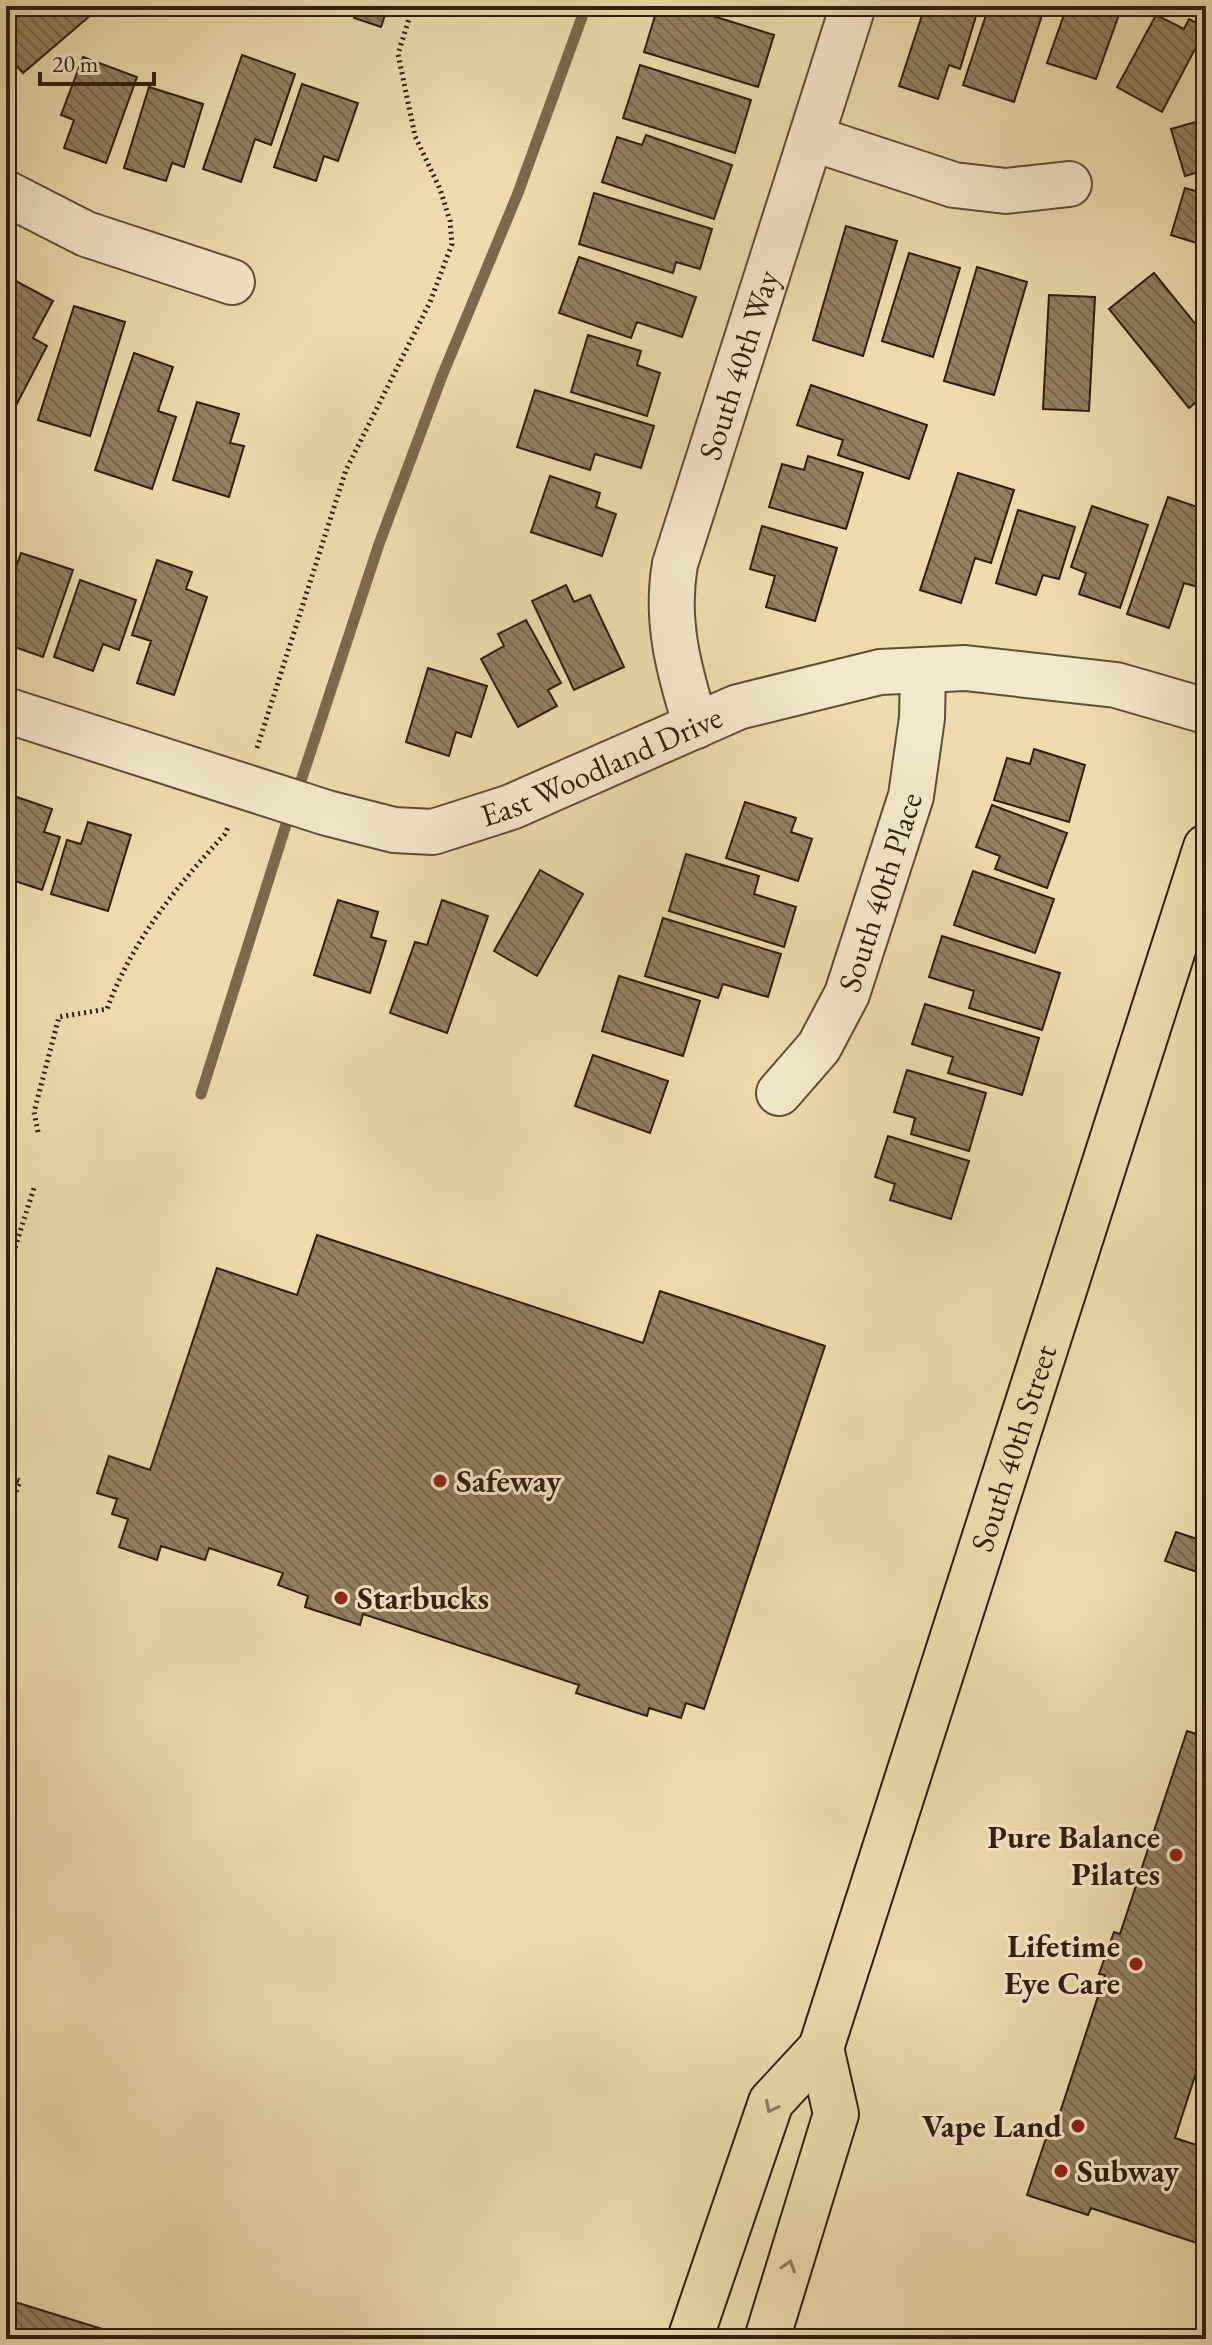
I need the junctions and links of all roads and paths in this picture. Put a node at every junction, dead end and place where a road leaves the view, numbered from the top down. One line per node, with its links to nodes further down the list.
1 (413, 6): 11 (path)
2 (853, 6): 3 (street, South 40th Way)
3 (811, 138): 4 (street); 10 (street, South 40th Way)
4 (1069, 184)
5 (6, 193): 6 (street)
6 (232, 282)
7 (923, 670): 9 (street, East Woodland Drive); 10 (street, East Woodland Drive); 13 (street, South 40th Place)
8 (6, 710): 11 (street, East Woodland Drive)
9 (1206, 711)
10 (696, 726): 11 (street, East Woodland Drive)
11 (259, 791): 14 (path)
12 (1206, 847): 19 (main road, South 40th Street)
13 (779, 1093)
14 (38, 1132)
15 (34, 1188): 16 (path)
16 (6, 1276)
17 (6, 1476): 18 (path)
18 (10, 1508)
19 (821, 2048): 20 (main road, South 40th Street, one-way to 20); 21 (main road, one-way to 19)
20 (690, 2339)
21 (767, 2339)

